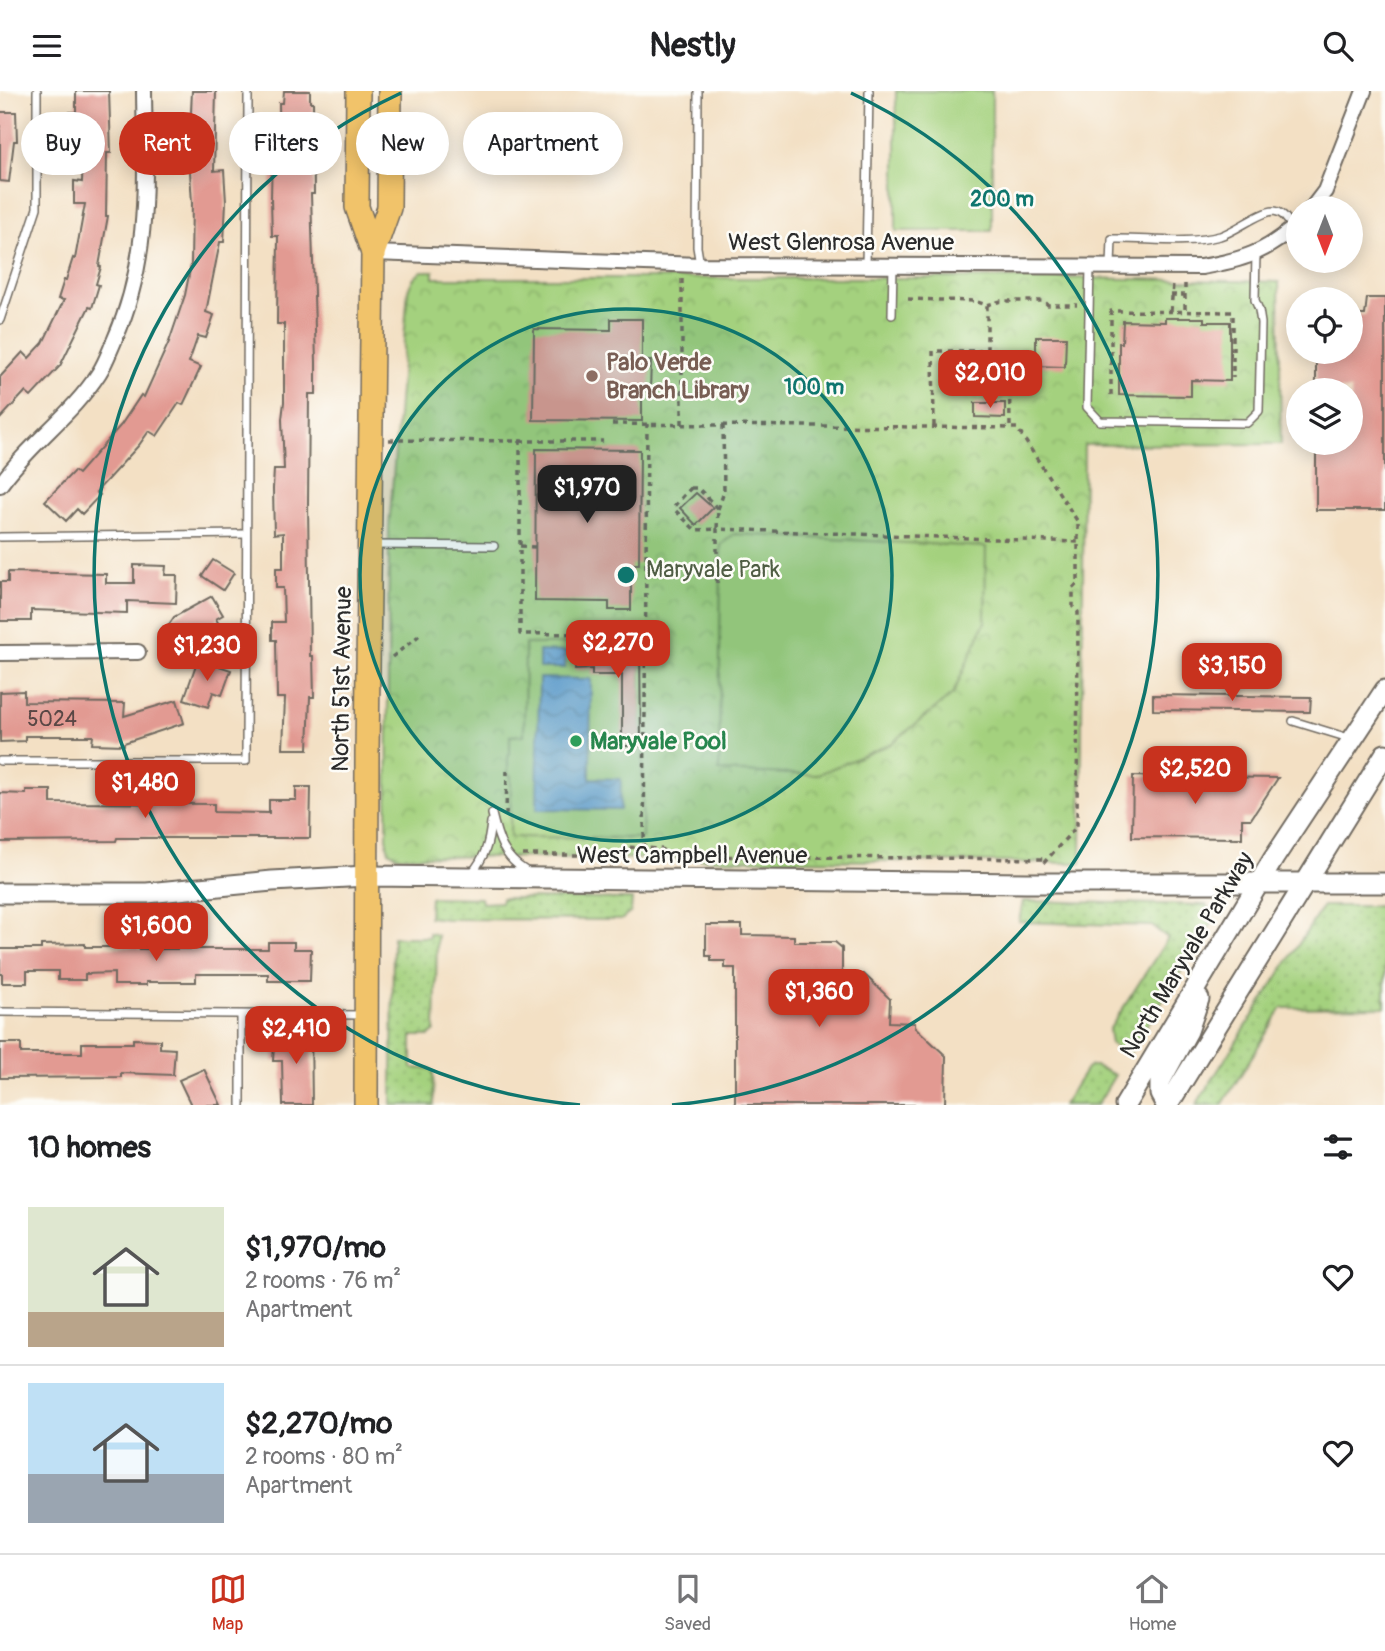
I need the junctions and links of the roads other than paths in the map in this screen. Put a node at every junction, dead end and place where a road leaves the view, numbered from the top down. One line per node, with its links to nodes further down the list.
1 (37, 91): 20 (lane)
2 (144, 91): 21 (street)
3 (248, 91): 22 (lane)
4 (358, 91): 12 (main road, North 51st Avenue)
5 (390, 91): 12 (main road, North 51st Avenue)
6 (698, 91): 14 (lane)
7 (869, 91): 15 (lane)
8 (1364, 91): 9 (street)
9 (1321, 196)
10 (1286, 217): 18 (lane)
11 (1286, 235): 13 (street, West Glenrosa Avenue)
12 (373, 253): 14 (street, West Glenrosa Avenue); 24 (main road, North 51st Avenue)
13 (1256, 253): 17 (lane); 18 (street, West Glenrosa Avenue)
14 (700, 265): 15 (street, West Glenrosa Avenue)
15 (866, 265): 16 (street, West Glenrosa Avenue)
16 (893, 265): 17 (street, West Glenrosa Avenue); 19 (lane)
17 (1090, 266): 18 (street, West Glenrosa Avenue)
18 (1111, 266)
19 (892, 315)
20 (0, 320)
21 (0, 485)
22 (246, 534): 23 (lane); 32 (lane)
23 (0, 537)
24 (369, 545): 25 (lane); 33 (main road, North 51st Avenue)
25 (494, 546)
26 (138, 652): 27 (street)
27 (0, 653)
28 (1385, 690): 30 (street, North Maryvale Parkway)
29 (1293, 721): 30 (lane)
30 (1352, 739): 36 (street, North Maryvale Parkway)
31 (1385, 754): 37 (street)
32 (0, 761)
33 (366, 876): 34 (street, West Campbell Avenue); 39 (street, West Campbell Avenue); 42 (main road, North 51st Avenue)
34 (468, 878): 35 (street, West Campbell Avenue); 35 (lane)
35 (538, 879): 36 (street, West Campbell Avenue)
36 (1259, 883): 37 (street, West Campbell Avenue); 40 (street, North Maryvale Parkway)
37 (1304, 883): 38 (street, West Campbell Avenue); 47 (street)
38 (1385, 883)
39 (0, 893)
40 (1207, 971): 46 (street, North Maryvale Parkway); 47 (street)
41 (0, 1012): 43 (lane)
42 (366, 1015): 43 (lane); 45 (main road, North 51st Avenue)
43 (241, 1016): 44 (lane)
44 (242, 1105)
45 (366, 1105)
46 (1125, 1105)
47 (1167, 1105)

